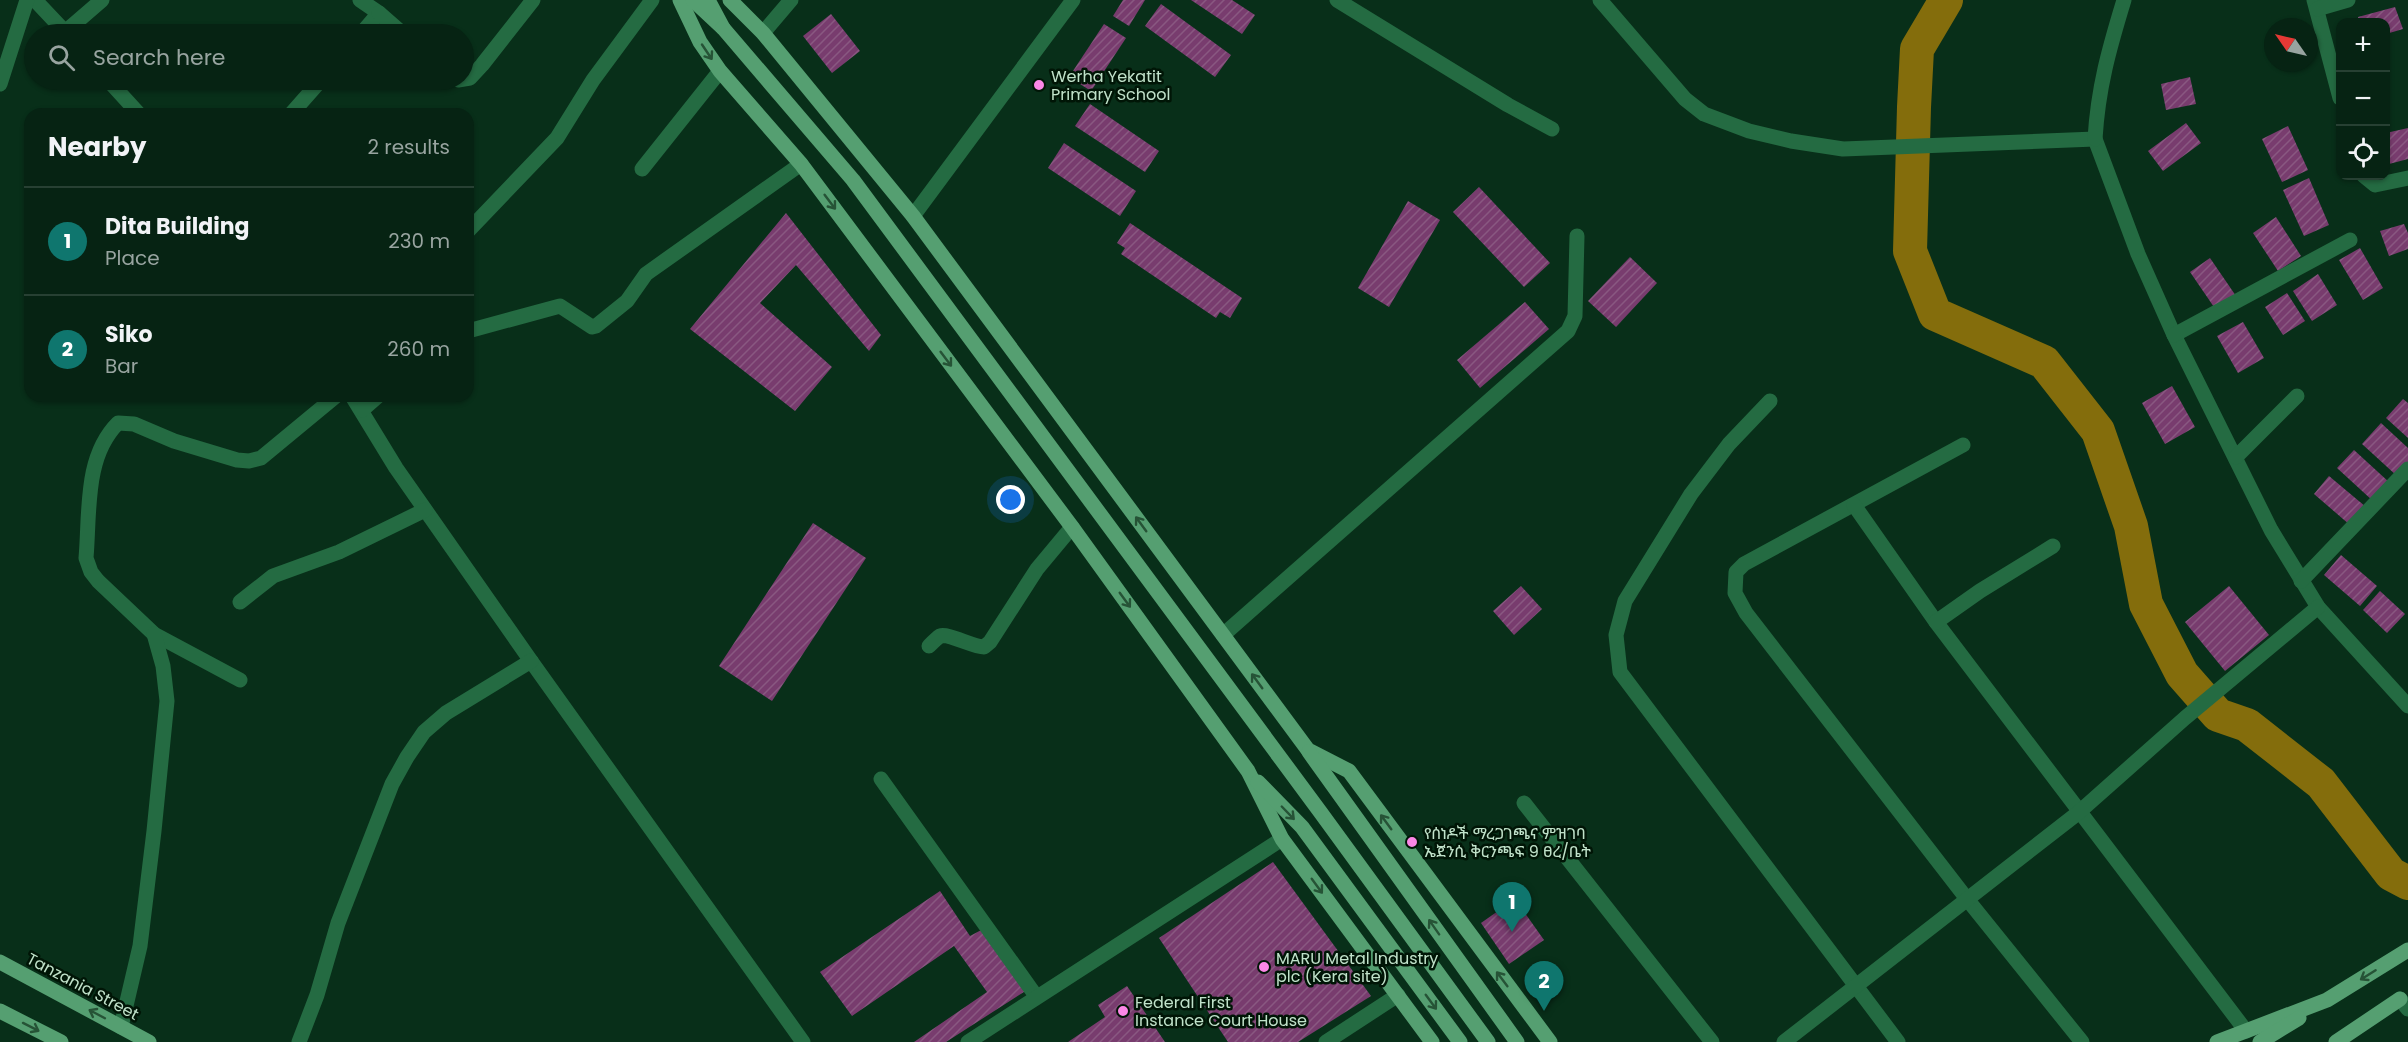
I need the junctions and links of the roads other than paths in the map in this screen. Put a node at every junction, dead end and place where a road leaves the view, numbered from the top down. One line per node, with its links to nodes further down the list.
1 (27, 0): 28 (street)
2 (35, 0): 19 (street)
3 (102, 0): 20 (street)
4 (360, 0): 18 (street)
5 (533, 0): 26 (street)
6 (652, 0): 40 (street)
7 (680, 0): 25 (main road, one-way to 25)
8 (693, 0): 23 (main road)
9 (708, 0): 23 (main road)
10 (730, 0): 24 (main road)
11 (791, 0): 24 (street)
12 (1073, 0): 39 (street)
13 (1337, 0): 33 (street)
14 (1600, 0): 34 (street)
15 (2124, 0): 34 (street)
16 (2348, 0): 17 (street)
17 (2316, 4): 27 (street)
18 (379, 14): 21 (street); 22 (street)
19 (58, 24)
20 (76, 24)
21 (370, 24)
22 (391, 24)
23 (723, 28): 93 (main road)
24 (763, 33): 39 (main road)
25 (720, 72): 35 (main road); 36 (street)
26 (474, 73)
27 (2336, 82)
28 (0, 84)
29 (117, 90): 31 (street)
30 (312, 90): 32 (street)
31 (134, 108)
32 (296, 108)
33 (1552, 129)
34 (2095, 139): 44 (street)
35 (801, 164): 43 (street); 56 (main road, one-way to 56)
36 (642, 169)
37 (2408, 178): 38 (street)
38 (2369, 180)
39 (913, 216): 63 (main road, one-way to 39)
40 (474, 225)
41 (1576, 236): 63 (street)
42 (2350, 240): 44 (street)
43 (474, 329)
44 (2174, 335): 52 (street)
45 (2297, 396): 52 (street)
46 (1770, 401): 77 (street)
47 (329, 402): 62 (street)
48 (356, 402): 50 (street)
49 (371, 402): 50 (street)
50 (362, 410): 55 (street)
51 (1964, 445): 54 (street)
52 (2236, 457): 58 (street)
53 (2408, 469): 58 (street)
54 (1854, 505): 61 (street); 74 (street)
55 (425, 510): 59 (street); 65 (street)
56 (1072, 527): 64 (street); 69 (main road, one-way to 69)
57 (2053, 546): 61 (street)
58 (2301, 581): 60 (street)
59 (240, 602)
60 (2318, 607): 67 (street); 72 (street)
61 (1936, 622): 72 (street)
62 (154, 634): 66 (street); 83 (street)
63 (1223, 635): 68 (main road, one-way to 63)
64 (929, 646)
65 (531, 661): 87 (street); 88 (street)
66 (240, 680)
67 (2408, 706)
68 (1308, 750): 94 (main road, one-way to 68); 95 (main road, one-way to 68)
69 (1248, 771): 73 (main road); 92 (main road, one-way to 92)
70 (881, 779): 79 (street)
71 (1524, 803): 96 (street)
72 (2078, 813): 74 (street); 84 (street)
73 (1282, 839): 78 (main road, one-way to 78); 79 (street)
74 (1967, 899): 77 (street); 99 (street)
75 (2408, 950): 80 (main road, one-way to 80)
76 (0, 962): 83 (main road, Tanzania Street, one-way to 76)
77 (1856, 986): 97 (street); 98 (street)
78 (1398, 995): 90 (street); 91 (main road)
79 (1036, 996): 89 (street)
80 (2327, 1000): 84 (main road); 101 (main road)
81 (2405, 1001): 102 (main road); 103 (main road)
82 (0, 1011): 85 (main road, one-way to 85)
83 (121, 1027): 86 (main road, Tanzania Street)
84 (2246, 1031): 100 (main road)
85 (59, 1041)
86 (149, 1042)
87 (298, 1042)
88 (803, 1042)
89 (968, 1042)
90 (1326, 1042)
91 (1432, 1042)
92 (1460, 1042)
93 (1488, 1042)
94 (1517, 1042)
95 (1550, 1042)
96 (1712, 1042)
97 (1784, 1042)
98 (1898, 1042)
99 (2082, 1042)
100 (2217, 1042)
101 (2260, 1042)
102 (2336, 1042)
103 (2348, 1042)

